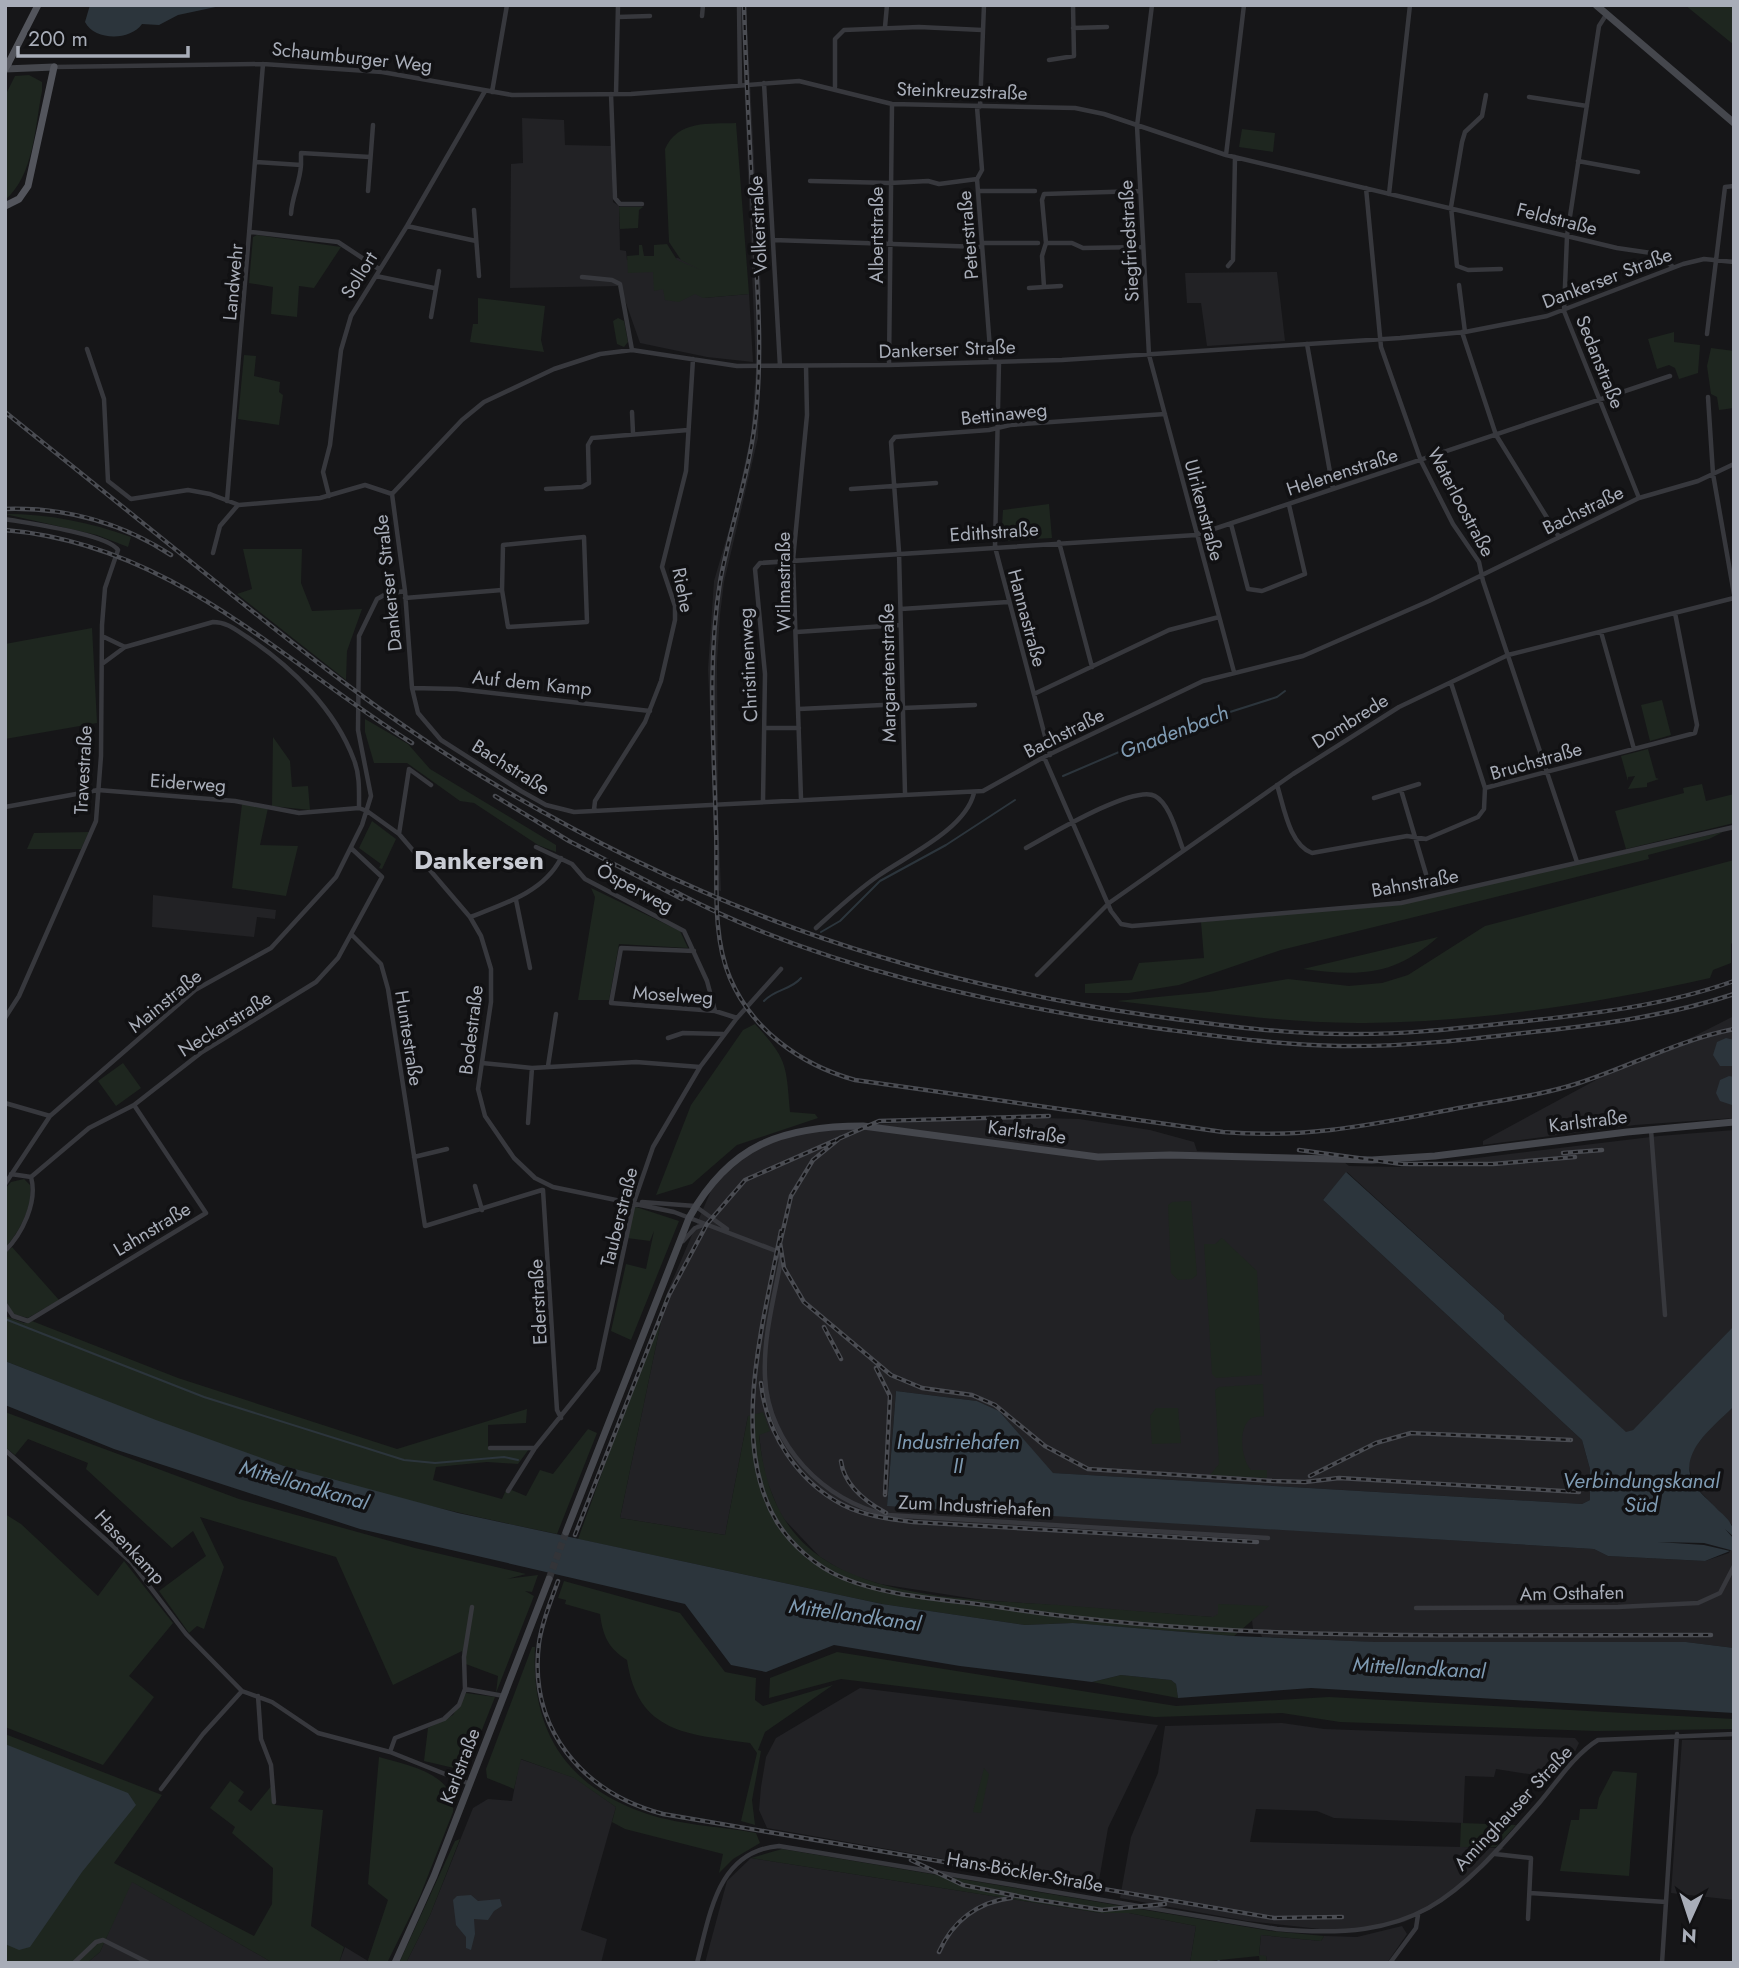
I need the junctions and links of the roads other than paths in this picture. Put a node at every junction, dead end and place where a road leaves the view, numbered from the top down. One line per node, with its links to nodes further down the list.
1 (38, 5): 23 (main road)
2 (507, 5): 29 (street)
3 (618, 5): 16 (street)
4 (702, 5): 15 (street)
5 (739, 5): 26 (street)
6 (887, 5): 17 (street)
7 (984, 5): 20 (street, Peterstraße)
8 (1073, 5): 19 (street)
9 (1152, 5): 38 (street, Siegfriedstraße)
10 (1244, 5): 39 (street)
11 (1410, 5): 55 (street)
12 (1596, 5): 13 (street)
13 (1607, 14): 34 (street, Sedanstraße); 36 (street)
14 (650, 16): 16 (street)
15 (702, 16)
16 (618, 17): 30 (street)
17 (886, 27): 20 (street); 27 (street)
18 (1107, 27): 19 (street)
19 (1073, 28): 21 (street)
20 (982, 30): 35 (street, Peterstraße)
21 (1049, 61)
22 (263, 64): 24 (street, Schaumburger Weg); 28 (street, Schaumburger Weg); 42 (street, Landwehr)
23 (7, 66): 24 (street, Schaumburger Weg)
24 (54, 67): 58 (main road)
25 (764, 83): 26 (street, Steinkreuzstraße); 27 (street, Steinkreuzstraße); 65 (street, Volkerstraße)
26 (740, 85): 30 (street, Steinkreuzstraße)
27 (835, 87): 33 (street, Steinkreuzstraße)
28 (485, 91): 29 (street, Steinkreuzstraße); 62 (street, Sollort)
29 (492, 92): 30 (street, Steinkreuzstraße)
30 (614, 94): 57 (street)
31 (1486, 95): 59 (street)
32 (1529, 97): 34 (street)
33 (892, 104): 35 (street, Steinkreuzstraße); 48 (street, Albertstraße)
34 (1587, 106): 43 (street, Sedanstraße)
35 (979, 107): 38 (street, Steinkreuzstraße); 46 (street, Peterstraße)
36 (1734, 123)
37 (373, 125): 40 (street)
38 (1137, 126): 39 (street, Steinkreuzstraße); 54 (street, Siegfriedstraße)
39 (1226, 155): 41 (street, Steinkreuzstraße)
40 (370, 157): 44 (street); 51 (street)
41 (1234, 157): 50 (street, Steinkreuzstraße); 74 (street)
42 (256, 162): 44 (street); 63 (street, Landwehr)
43 (1578, 162): 45 (street); 64 (street, Sedanstraße)
44 (301, 165): 61 (street)
45 (1638, 172)
46 (977, 179): 48 (street); 52 (street, Peterstraße)
47 (810, 181): 48 (street)
48 (890, 183): 69 (street, Albertstraße)
49 (1734, 186): 72 (street)
50 (1366, 188): 55 (street, Steinkreuzstraße); 91 (street, Waterloostraße)
51 (368, 191)
52 (980, 191): 53 (street); 70 (street, Peterstraße)
53 (1035, 191)
54 (1140, 191): 68 (street); 71 (street, Siegfriedstraße)
55 (1389, 194): 56 (street, Steinkreuzstraße)
56 (1430, 202): 59 (street, Feldstraße)
57 (642, 204)
58 (5, 206)
59 (1451, 207): 64 (street, Feldstraße); 76 (street)
60 (474, 210): 66 (street)
61 (291, 214)
62 (407, 226): 66 (street); 77 (street, Sollort)
63 (251, 232): 77 (street); 122 (street, Landwehr)
64 (1567, 236): 75 (street, Feldstraße); 87 (street, Sedanstraße)
65 (773, 240): 69 (street); 100 (street, Volkerstraße)
66 (477, 241): 80 (street)
67 (1038, 243): 70 (street)
68 (1046, 243): 71 (street); 84 (street)
69 (891, 244): 70 (street); 99 (street, Albertstraße)
70 (982, 245): 97 (street, Peterstraße)
71 (1143, 247): 95 (street, Siegfriedstraße)
72 (1716, 260): 73 (street, Dankerser Straße); 75 (street, Dankerser Straße); 90 (street)
73 (1734, 262)
74 (1228, 266)
75 (1673, 267): 87 (street, Dankerser Straße)
76 (1501, 269)
77 (379, 270): 79 (street, Sollort)
78 (439, 271): 85 (street)
79 (376, 276): 85 (street); 120 (street, Sollort)
80 (479, 276)
81 (582, 277): 94 (street)
82 (1459, 285): 89 (street)
83 (1061, 286): 84 (street)
84 (1044, 287): 86 (street)
85 (434, 288): 88 (street)
86 (1029, 288)
87 (1564, 312): 89 (street, Dankerser Straße); 104 (street, Sedanstraße)
88 (431, 317)
89 (1463, 332): 91 (street, Dankerser Straße); 110 (street)
90 (1707, 334)
91 (1379, 340): 92 (street, Dankerser Straße); 111 (street, Waterloostraße)
92 (1307, 344): 95 (street, Dankerser Straße); 118 (street)
93 (87, 349): 122 (street)
94 (632, 350): 96 (street, Dankerser Straße); 119 (street, Dankerser Straße)
95 (1149, 355): 98 (street, Dankerser Straße); 106 (street, Ulrikenstraße)
96 (693, 359): 100 (street, Dankerser Straße); 108 (street, Riehe)
97 (991, 362): 98 (street, Dankerser Straße); 99 (street, Dankerser Straße)
98 (999, 362): 107 (street, Hannastraße)
99 (889, 365): 101 (street, Dankerser Straße)
100 (780, 366): 101 (street, Dankerser Straße)
101 (806, 366): 135 (street, Wilmastraße)
102 (1670, 376): 104 (street, Helenenstraße)
103 (1708, 397): 113 (street)
104 (1600, 400): 110 (street, Helenenstraße); 121 (street, Sedanstraße)
105 (632, 412): 109 (street)
106 (1165, 414): 107 (street, Bettinaweg); 127 (street, Ulrikenstraße)
107 (1000, 428): 115 (street, Bettinaweg); 131 (street, Hannastraße)
108 (688, 430): 109 (street); 160 (street, Riehe)
109 (633, 433): 116 (street)
110 (1496, 435): 111 (street, Helenenstraße); 128 (street)
111 (1421, 461): 118 (street, Helenenstraße); 136 (street, Waterloostraße)
112 (1734, 464): 113 (street, Bachstraße)
113 (1713, 474): 121 (street, Bachstraße); 132 (street)
114 (936, 483): 115 (street)
115 (893, 486): 117 (street); 134 (street, Bettinaweg)
116 (546, 489)
117 (851, 489)
118 (1333, 489): 124 (street, Helenenstraße)
119 (392, 494): 120 (street); 138 (street, Dankerser Straße)
120 (329, 496): 123 (street)
121 (1639, 498): 128 (street, Bachstraße)
122 (227, 502): 123 (street)
123 (239, 505): 133 (street)
124 (1289, 505): 126 (street, Helenenstraße); 126 (street)
125 (5, 519): 148 (street, Travestraße)
126 (1231, 524): 127 (street, Helenenstraße)
127 (1196, 534): 129 (street, Edithstraße); 144 (street, Ulrikenstraße)
128 (1559, 537): 136 (street, Bachstraße)
129 (1059, 542): 131 (street, Edithstraße); 152 (street)
130 (1734, 545): 132 (street)
131 (995, 547): 134 (street, Edithstraße); 141 (street, Hannastraße)
132 (1726, 548): 139 (street)
133 (213, 552)
134 (899, 552): 135 (street, Edithstraße); 142 (street, Margaretenstraße)
135 (793, 560): 146 (street, Wilmastraße); 161 (street, Christinenweg)
136 (1483, 575): 150 (street, Waterloostraße); 153 (street, Bachstraße)
137 (502, 590): 137 (street); 140 (street)
138 (405, 591): 140 (street, Dankerser Straße); 180 (street, Mainstraße)
139 (1734, 596): 143 (street, Dombrede)
140 (405, 598): 155 (street, Dankerser Straße)
141 (1008, 602): 142 (street); 156 (street, Hannastraße)
142 (900, 609): 145 (street, Margaretenstraße)
143 (1675, 613): 147 (street, Dombrede); 163 (street, Bruchstraße)
144 (1219, 617): 152 (street); 153 (street, Ulrikenstraße)
145 (900, 625): 146 (street); 158 (street, Margaretenstraße)
146 (797, 632): 159 (street, Wilmastraße)
147 (1601, 632): 150 (street, Dombrede); 163 (street)
148 (101, 636): 149 (street); 151 (street, Travestraße)
149 (125, 647): 151 (street); 178 (street)
150 (1508, 655): 154 (street, Dombrede); 165 (street, Waterloostraße)
151 (101, 664): 170 (street, Travestraße)
152 (1092, 667): 156 (street)
153 (1234, 672): 164 (street, Bachstraße)
154 (1451, 683): 168 (street, Dombrede); 169 (street)
155 (412, 688): 160 (street, Auf dem Kamp); 179 (street, Bachstraße)
156 (1034, 694): 164 (street, Hannastraße)
157 (975, 705): 158 (street)
158 (903, 706): 159 (street); 172 (street, Margaretenstraße)
159 (799, 709): 162 (street, Wilmastraße)
160 (650, 711): 179 (street, Riehe)
161 (766, 727): 162 (street); 176 (street, Christinenweg)
162 (799, 728): 175 (street, Wilmastraße)
163 (1634, 748): 165 (street, Bruchstraße)
164 (1047, 756): 173 (street, Bachstraße); 181 (street, Hannastraße)
165 (1548, 772): 169 (street, Bruchstraße); 190 (street, Waterloostraße)
166 (1419, 784): 171 (street)
167 (431, 785): 183 (street)
168 (1277, 785): 184 (street, Bruchstraße); 188 (street, Dombrede)
169 (1485, 788): 184 (street, Bruchstraße)
170 (98, 790): 177 (street, Eiderweg); 178 (street, Eiderweg); 203 (street, Travestraße)
171 (1401, 790): 174 (street); 184 (street)
172 (905, 793): 173 (street, Bachstraße); 175 (street, Bachstraße)
173 (974, 793): 195 (street)
174 (1374, 798)
175 (801, 799): 176 (street, Bachstraße)
176 (763, 801): 179 (street, Bachstraße)
177 (5, 807)
178 (359, 808): 180 (street, Eiderweg)
179 (594, 810)
180 (367, 811): 183 (street, Bodestraße); 186 (street, Mainstraße)
181 (1073, 822): 187 (street); 188 (street); 193 (street, Hannastraße)
182 (1734, 827): 190 (street, Bahnstraße)
183 (400, 834): 194 (street, Bodestraße)
184 (1416, 837): 191 (street)
185 (536, 846): 189 (street, Ösperweg)
186 (351, 848): 196 (street, Neckarstraße); 213 (street, Mainstraße)
187 (1026, 848)
188 (1183, 849): 193 (street, Dombrede)
189 (561, 858): 192 (street); 197 (street, Ösperweg)
190 (1577, 862): 193 (street, Bahnstraße)
191 (1426, 874)
192 (516, 900): 194 (street); 198 (street)
193 (1109, 903): 200 (street, Dombrede)
194 (470, 917): 207 (street, Bodestraße)
195 (816, 928)
196 (352, 935): 212 (street, Neckarstraße); 218 (street, Huntestraße)
197 (694, 951): 201 (street, Ösperweg); 201 (street, Moselweg)
198 (530, 968)
199 (780, 969): 204 (street, Tauberstraße)
200 (1037, 975)
201 (715, 1011): 204 (street, Moselweg)
202 (556, 1014): 208 (street)
203 (5, 1018)
204 (737, 1018): 205 (street, Tauberstraße)
205 (723, 1034): 206 (street); 209 (street, Tauberstraße)
206 (668, 1038)
207 (482, 1063): 210 (street); 222 (street, Bodestraße)
208 (548, 1066): 209 (street); 210 (street)
209 (700, 1067): 225 (street, Tauberstraße)
210 (532, 1068): 215 (street)
211 (5, 1103): 213 (street)
212 (134, 1105): 220 (street, Neckarstraße); 233 (street, Lahnstraße)
213 (50, 1115): 219 (street, Mainstraße)
214 (1734, 1122): 216 (street, Karlstraße)
215 (528, 1123)
216 (1651, 1129): 226 (street, Karlstraße); 234 (street)
217 (447, 1149): 218 (street)
218 (414, 1157): 227 (street, Huntestraße)
219 (11, 1174): 220 (street); 221 (street, Mainstraße)
220 (31, 1177): 231 (street)
221 (5, 1184)
222 (545, 1184): 224 (street); 225 (street, Bodestraße)
223 (475, 1186): 227 (street)
224 (542, 1190): 227 (street); 235 (street, Ederstraße)
225 (634, 1202): 226 (street, Bodestraße); 228 (street, Bodestraße); 235 (street, Tauberstraße)
226 (695, 1206): 228 (street, Karlstraße); 230 (street, Zum Industriehafen)
227 (482, 1210)
228 (689, 1218): 229 (street, Zum Industriehafen); 232 (street, Karlstraße)
229 (706, 1224): 230 (street, Zum Industriehafen); 232 (street)
230 (733, 1232): 241 (street, Zum Industriehafen)
231 (5, 1251)
232 (673, 1256): 240 (street, Karlstraße)
233 (5, 1304)
234 (1665, 1315)
235 (561, 1418): 237 (street, Tauberstraße)
236 (491, 1448): 237 (street)
237 (535, 1448): 239 (street, Tauberstraße)
238 (5, 1450): 247 (street, Hasenkamp)
239 (508, 1491)
240 (566, 1532)
241 (1268, 1538)
242 (1734, 1566): 245 (street, Am Osthafen)
243 (549, 1578): 249 (street, Karlstraße)
244 (472, 1607): 246 (street)
245 (1416, 1608)
246 (465, 1689): 249 (street); 252 (street)
247 (242, 1691): 248 (street, Hasenkamp); 254 (street)
248 (258, 1696): 252 (street, Hasenkamp); 255 (street)
249 (504, 1696): 253 (street, Karlstraße)
250 (1677, 1734): 251 (street, Aminghauser Straße); 256 (street, Aminghauser Straße); 258 (street)
251 (1734, 1734)
252 (390, 1752): 253 (street, Hasenkamp)
253 (470, 1784): 263 (street, Karlstraße)
254 (161, 1789)
255 (274, 1802)
256 (1495, 1854): 257 (street); 259 (street, Aminghauser Straße)
257 (1530, 1893): 258 (street); 260 (street)
258 (1666, 1902): 266 (street)
259 (1418, 1914): 264 (street, Hans-Böckler-Straße); 265 (street)
260 (1528, 1919)
261 (74, 1963): 262 (street)
262 (149, 1963)
263 (395, 1963)
264 (697, 1963)
265 (1390, 1963)
266 (1662, 1963)

